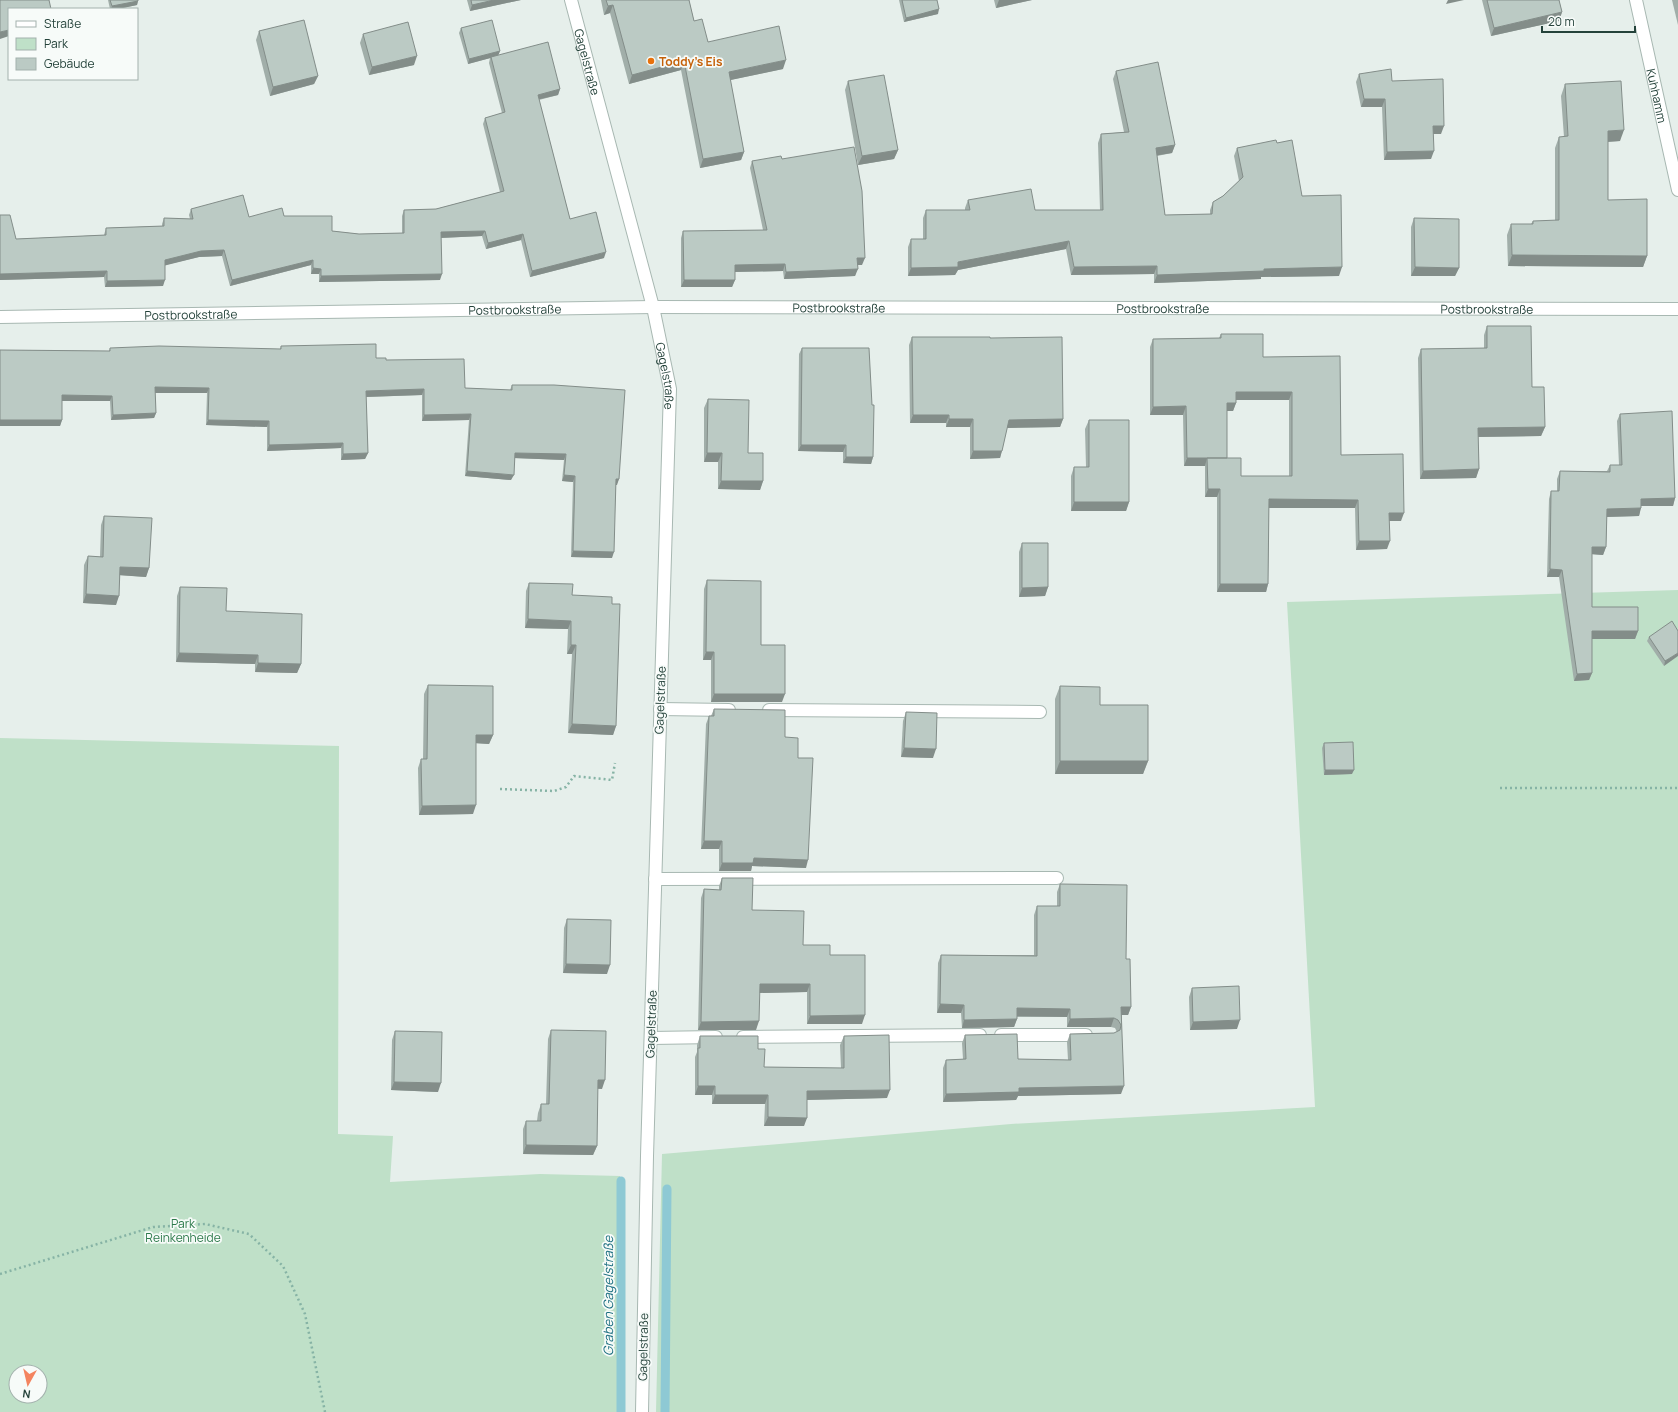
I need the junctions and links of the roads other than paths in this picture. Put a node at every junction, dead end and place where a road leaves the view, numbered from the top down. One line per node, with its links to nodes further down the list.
1 (570, 0): 4 (street, Gagelstraße)
2 (1636, 0): 3 (street, Kuhhamm)
3 (1678, 190)
4 (653, 307): 5 (street, Postbrookstraße); 6 (street, Postbrookstraße); 7 (street, Gagelstraße)
5 (1678, 309)
6 (0, 317)
7 (660, 709): 8 (street); 12 (street, Gagelstraße)
8 (739, 710)
9 (755, 710): 10 (street)
10 (1040, 712)
11 (1057, 878): 12 (street)
12 (655, 879): 14 (street, Gagelstraße)
13 (1096, 1034): 14 (street)
14 (650, 1038): 15 (street, Gagelstraße)
15 (642, 1412)

